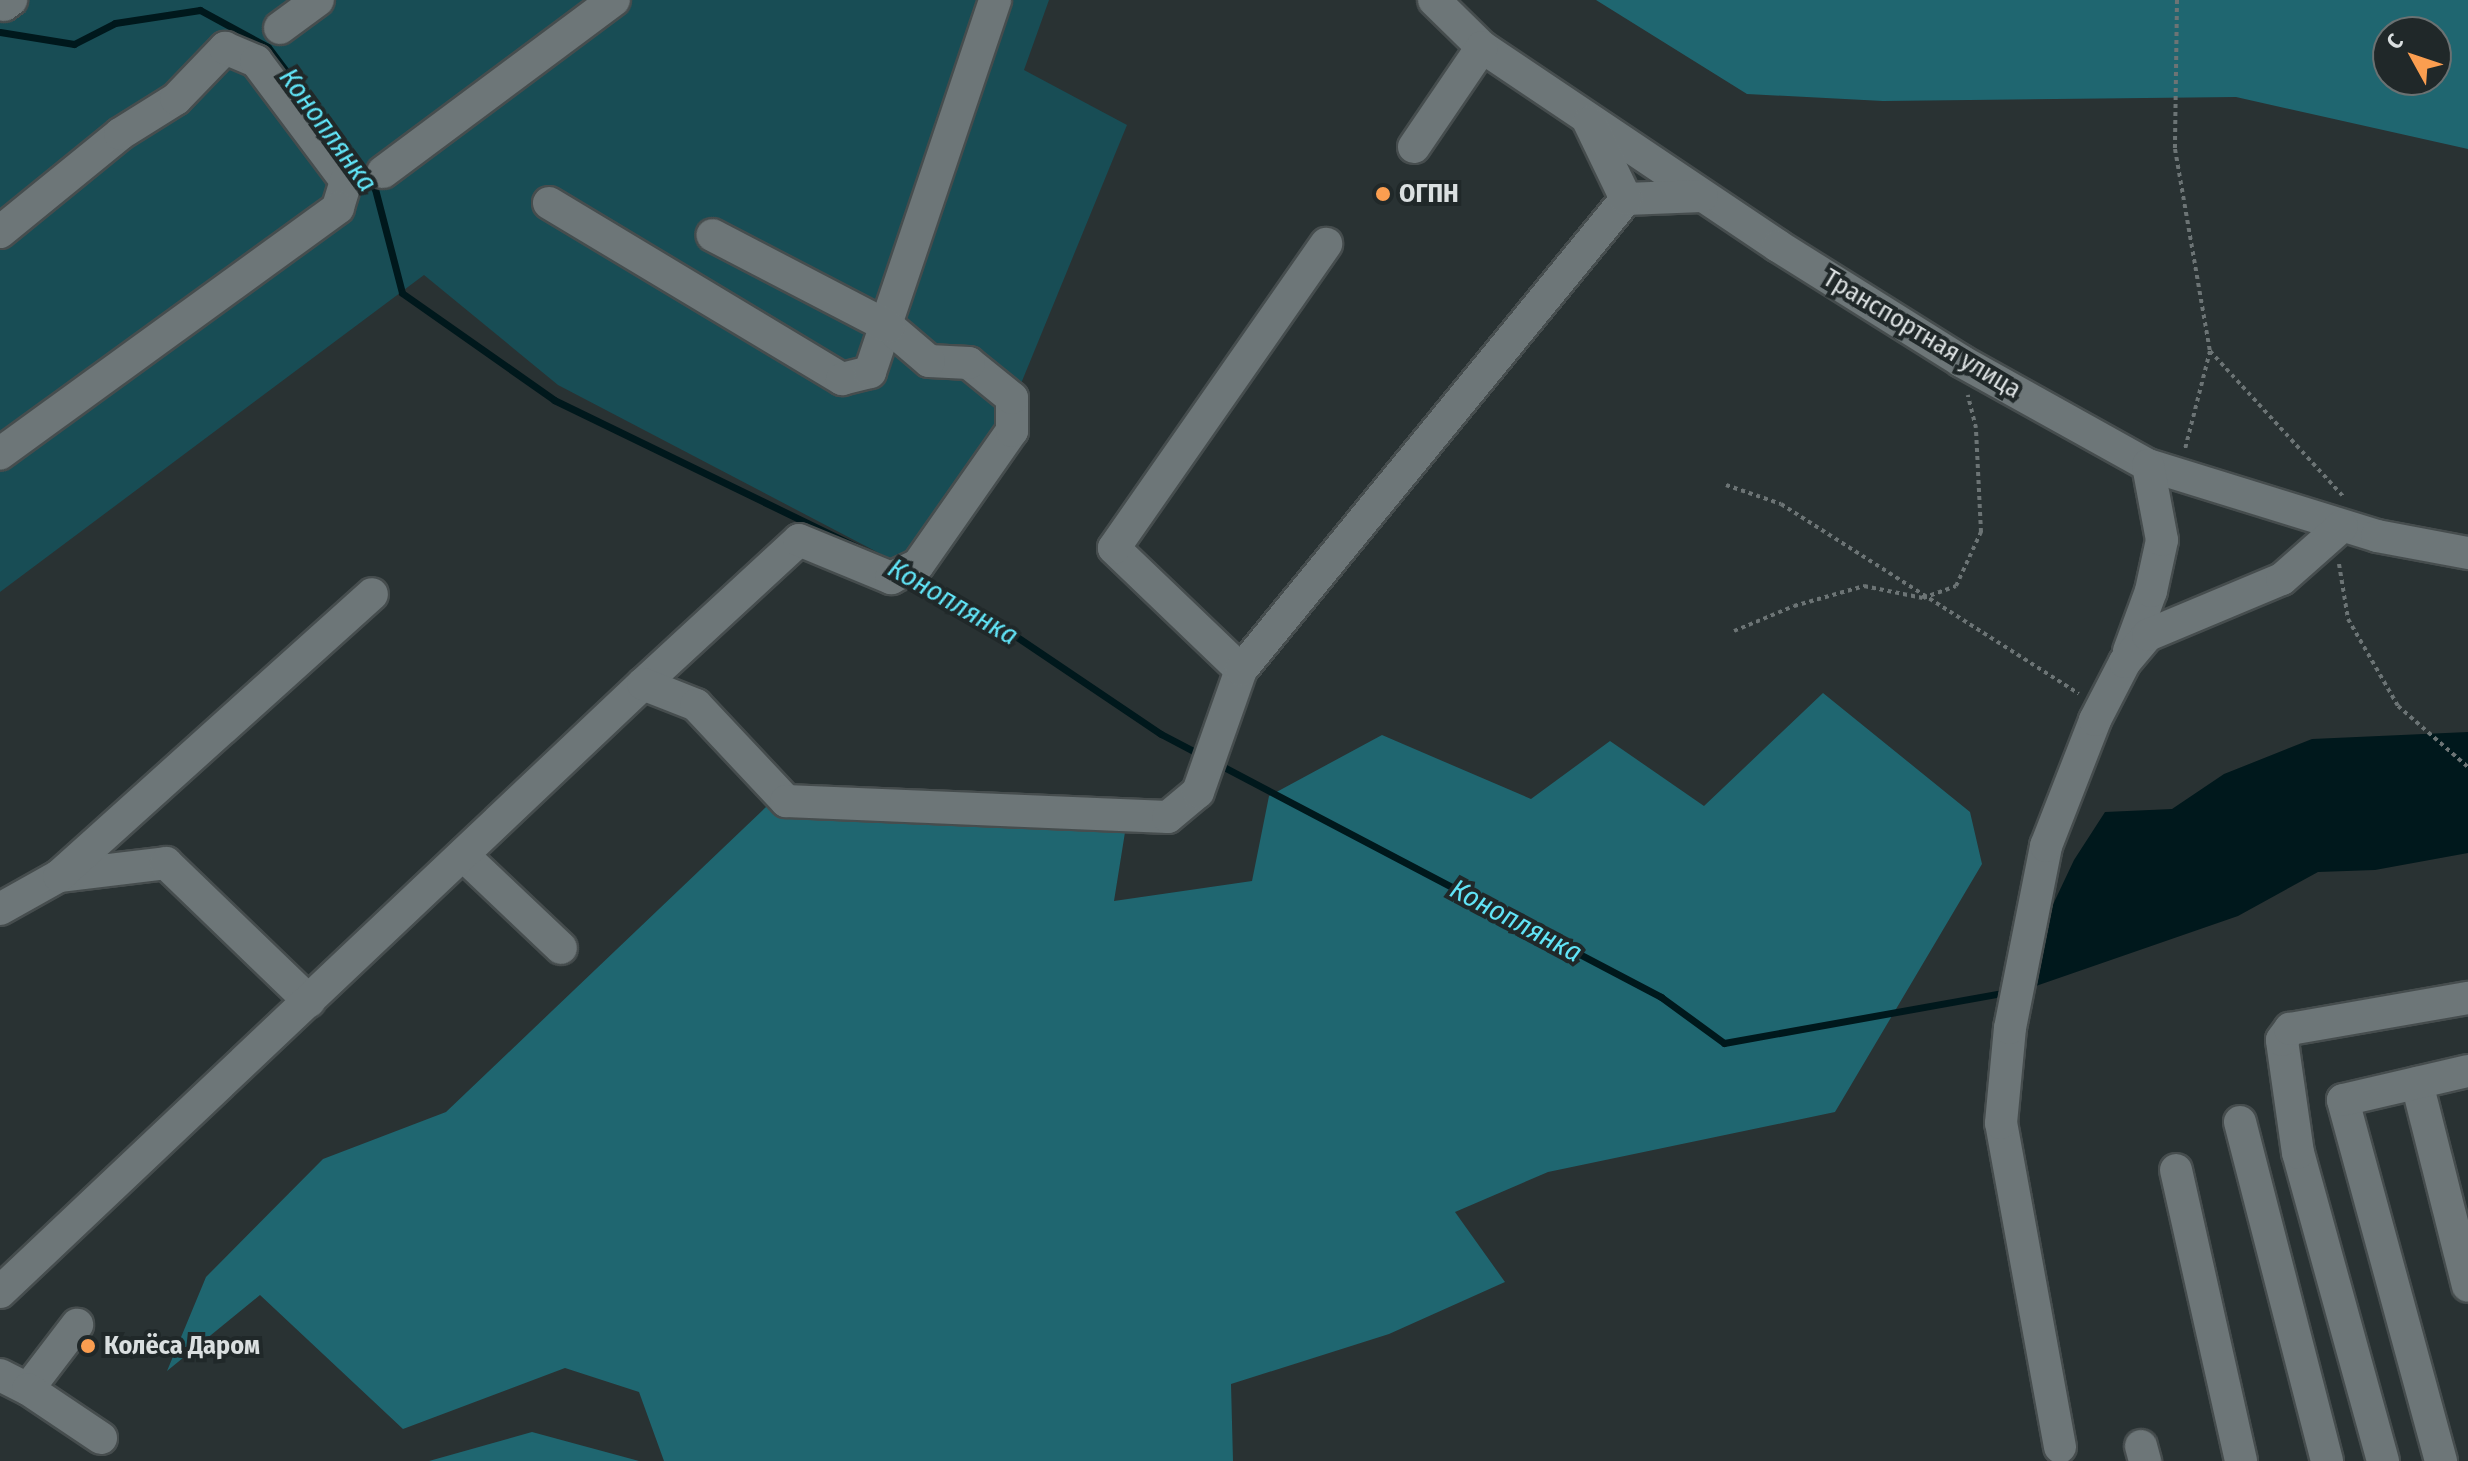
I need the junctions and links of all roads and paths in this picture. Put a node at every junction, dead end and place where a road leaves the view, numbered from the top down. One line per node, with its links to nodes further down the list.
1 (318, 0): 6 (street)
2 (614, 0): 10 (street)
3 (995, 0): 17 (street)
4 (1434, 0): 7 (street, Транспортная улица)
5 (2177, 0): 18 (path)
6 (280, 28)
7 (1482, 47): 8 (street, Транспортная улица); 9 (street)
8 (1589, 122): 11 (street, Транспортная улица); 12 (street)
9 (1414, 147)
10 (383, 172)
11 (1702, 196): 12 (street); 19 (street, Транспортная улица)
12 (1626, 199): 30 (street)
13 (549, 203): 17 (street)
14 (0, 232): 20 (street)
15 (712, 235): 17 (street)
16 (1326, 244): 30 (street)
17 (889, 327): 31 (street)
18 (2210, 351): 22 (path); 24 (path)
19 (1961, 361): 21 (street, Транспортная улица); 27 (path)
20 (0, 454)
21 (2148, 465): 22 (street, Транспортная улица); 29 (street)
22 (2178, 475): 24 (street, Транспортная улица)
23 (1726, 485): 27 (path)
24 (2345, 514): 25 (street, Транспортная улица); 29 (street); 33 (path)
25 (2468, 553)
26 (372, 594): 35 (street)
27 (1923, 598): 28 (path); 32 (path)
28 (1734, 631)
29 (2125, 662): 32 (street)
30 (1241, 670): 31 (street)
31 (643, 684): 34 (street)
32 (2101, 708): 49 (street)
33 (2468, 767)
34 (463, 855): 37 (street); 39 (street)
35 (59, 876): 36 (street); 39 (street)
36 (0, 909)
37 (561, 948)
38 (2468, 998): 53 (street)
39 (309, 1001): 45 (street)
40 (2468, 1071): 41 (street)
41 (2417, 1083): 44 (street); 54 (street)
42 (2240, 1122): 52 (street)
43 (2176, 1170): 51 (street)
44 (2468, 1286)
45 (0, 1292)
46 (77, 1325): 47 (street)
47 (14, 1382): 48 (street)
48 (101, 1438)
49 (2060, 1447)
50 (2468, 1458): 55 (street)
51 (2241, 1461)
52 (2327, 1461)
53 (2383, 1461)
54 (2441, 1461)
55 (2458, 1461)

